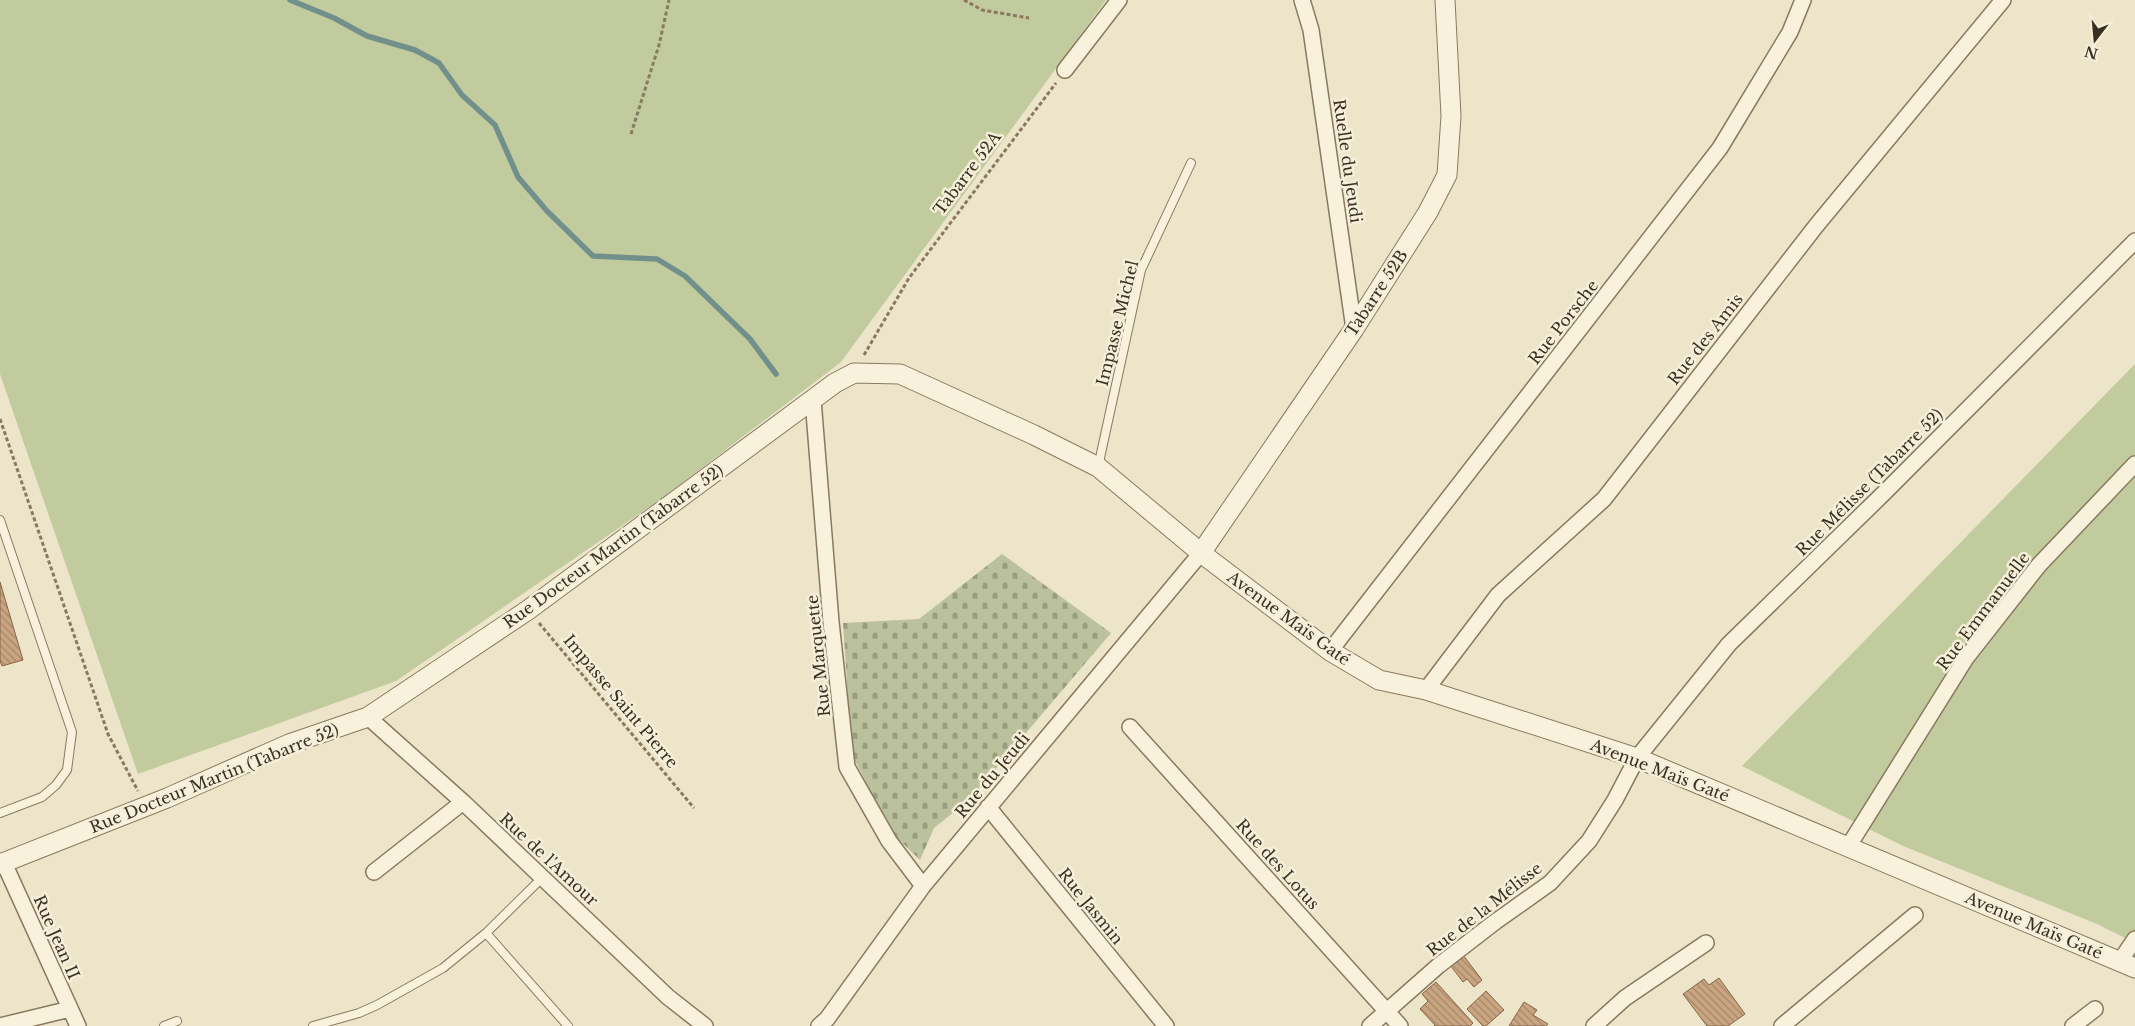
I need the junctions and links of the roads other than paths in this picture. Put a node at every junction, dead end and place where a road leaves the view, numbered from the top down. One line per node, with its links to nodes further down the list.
1 (1118, 0): 6 (street)
2 (1302, 0): 9 (street, Ruelle du Jeudi)
3 (1445, 0): 9 (street, Tabarre 52B)
4 (1803, 0): 15 (street, Rue Porsche)
5 (2003, 0): 16 (street, Rue des Amis)
6 (1066, 70)
7 (1191, 163): 12 (lane, Impasse Michel)
8 (2135, 241): 19 (street, Rue Mélisse (Tabarre 52))
9 (1354, 329): 14 (street, Tabarre 52B)
10 (813, 400): 12 (street, Rue Docteur Martin (Tabarre 52)); 17 (street, Rue Docteur Martin (Tabarre 52)); 27 (street, Rue Marquette)
11 (2135, 464): 23 (street, Rue Emmanuelle)
12 (1098, 467): 14 (street)
13 (0, 520): 22 (lane)
14 (1201, 553): 15 (street, Avenue Maïs Gaté); 21 (street, Rue du Jeudi)
15 (1330, 651): 16 (street, Avenue Maïs Gaté)
16 (1426, 690): 19 (street, Avenue Maïs Gaté)
17 (368, 717): 20 (street, Rue de l'Amour); 24 (street, Rue Docteur Martin (Tabarre 52))
18 (1130, 727): 35 (street, Rue des Lotus)
19 (1638, 758): 23 (street, Avenue Maïs Gaté); 35 (street, Rue de la Mélisse)
20 (463, 802): 25 (street); 26 (street, Rue de l'Amour)
21 (988, 807): 27 (street, Rue du Jeudi); 44 (street, Rue Jasmin)
22 (0, 813)
23 (1848, 847): 32 (street, Avenue Maïs Gaté)
24 (2, 864): 34 (street, Rue Jean II)
25 (374, 872)
26 (543, 877): 29 (lane); 42 (street, Rue de l'Amour)
27 (924, 886): 43 (street, Rue du Jeudi)
28 (1915, 915): 48 (street)
29 (486, 933): 40 (lane); 41 (lane)
30 (2135, 940): 32 (street)
31 (1706, 943): 47 (street)
32 (2128, 965)
33 (2095, 1008): 49 (street)
34 (70, 1009): 37 (street); 38 (street, Rue Jean II)
35 (1388, 1011): 45 (street, Rue de la Mélisse); 46 (street, Rue des Lotus)
36 (177, 1022): 39 (lane)
37 (0, 1026)
38 (78, 1026)
39 (164, 1026)
40 (313, 1026)
41 (568, 1026)
42 (705, 1026)
43 (819, 1026)
44 (1166, 1026)
45 (1370, 1026)
46 (1400, 1026)
47 (1594, 1026)
48 (1782, 1026)
49 (2073, 1026)

